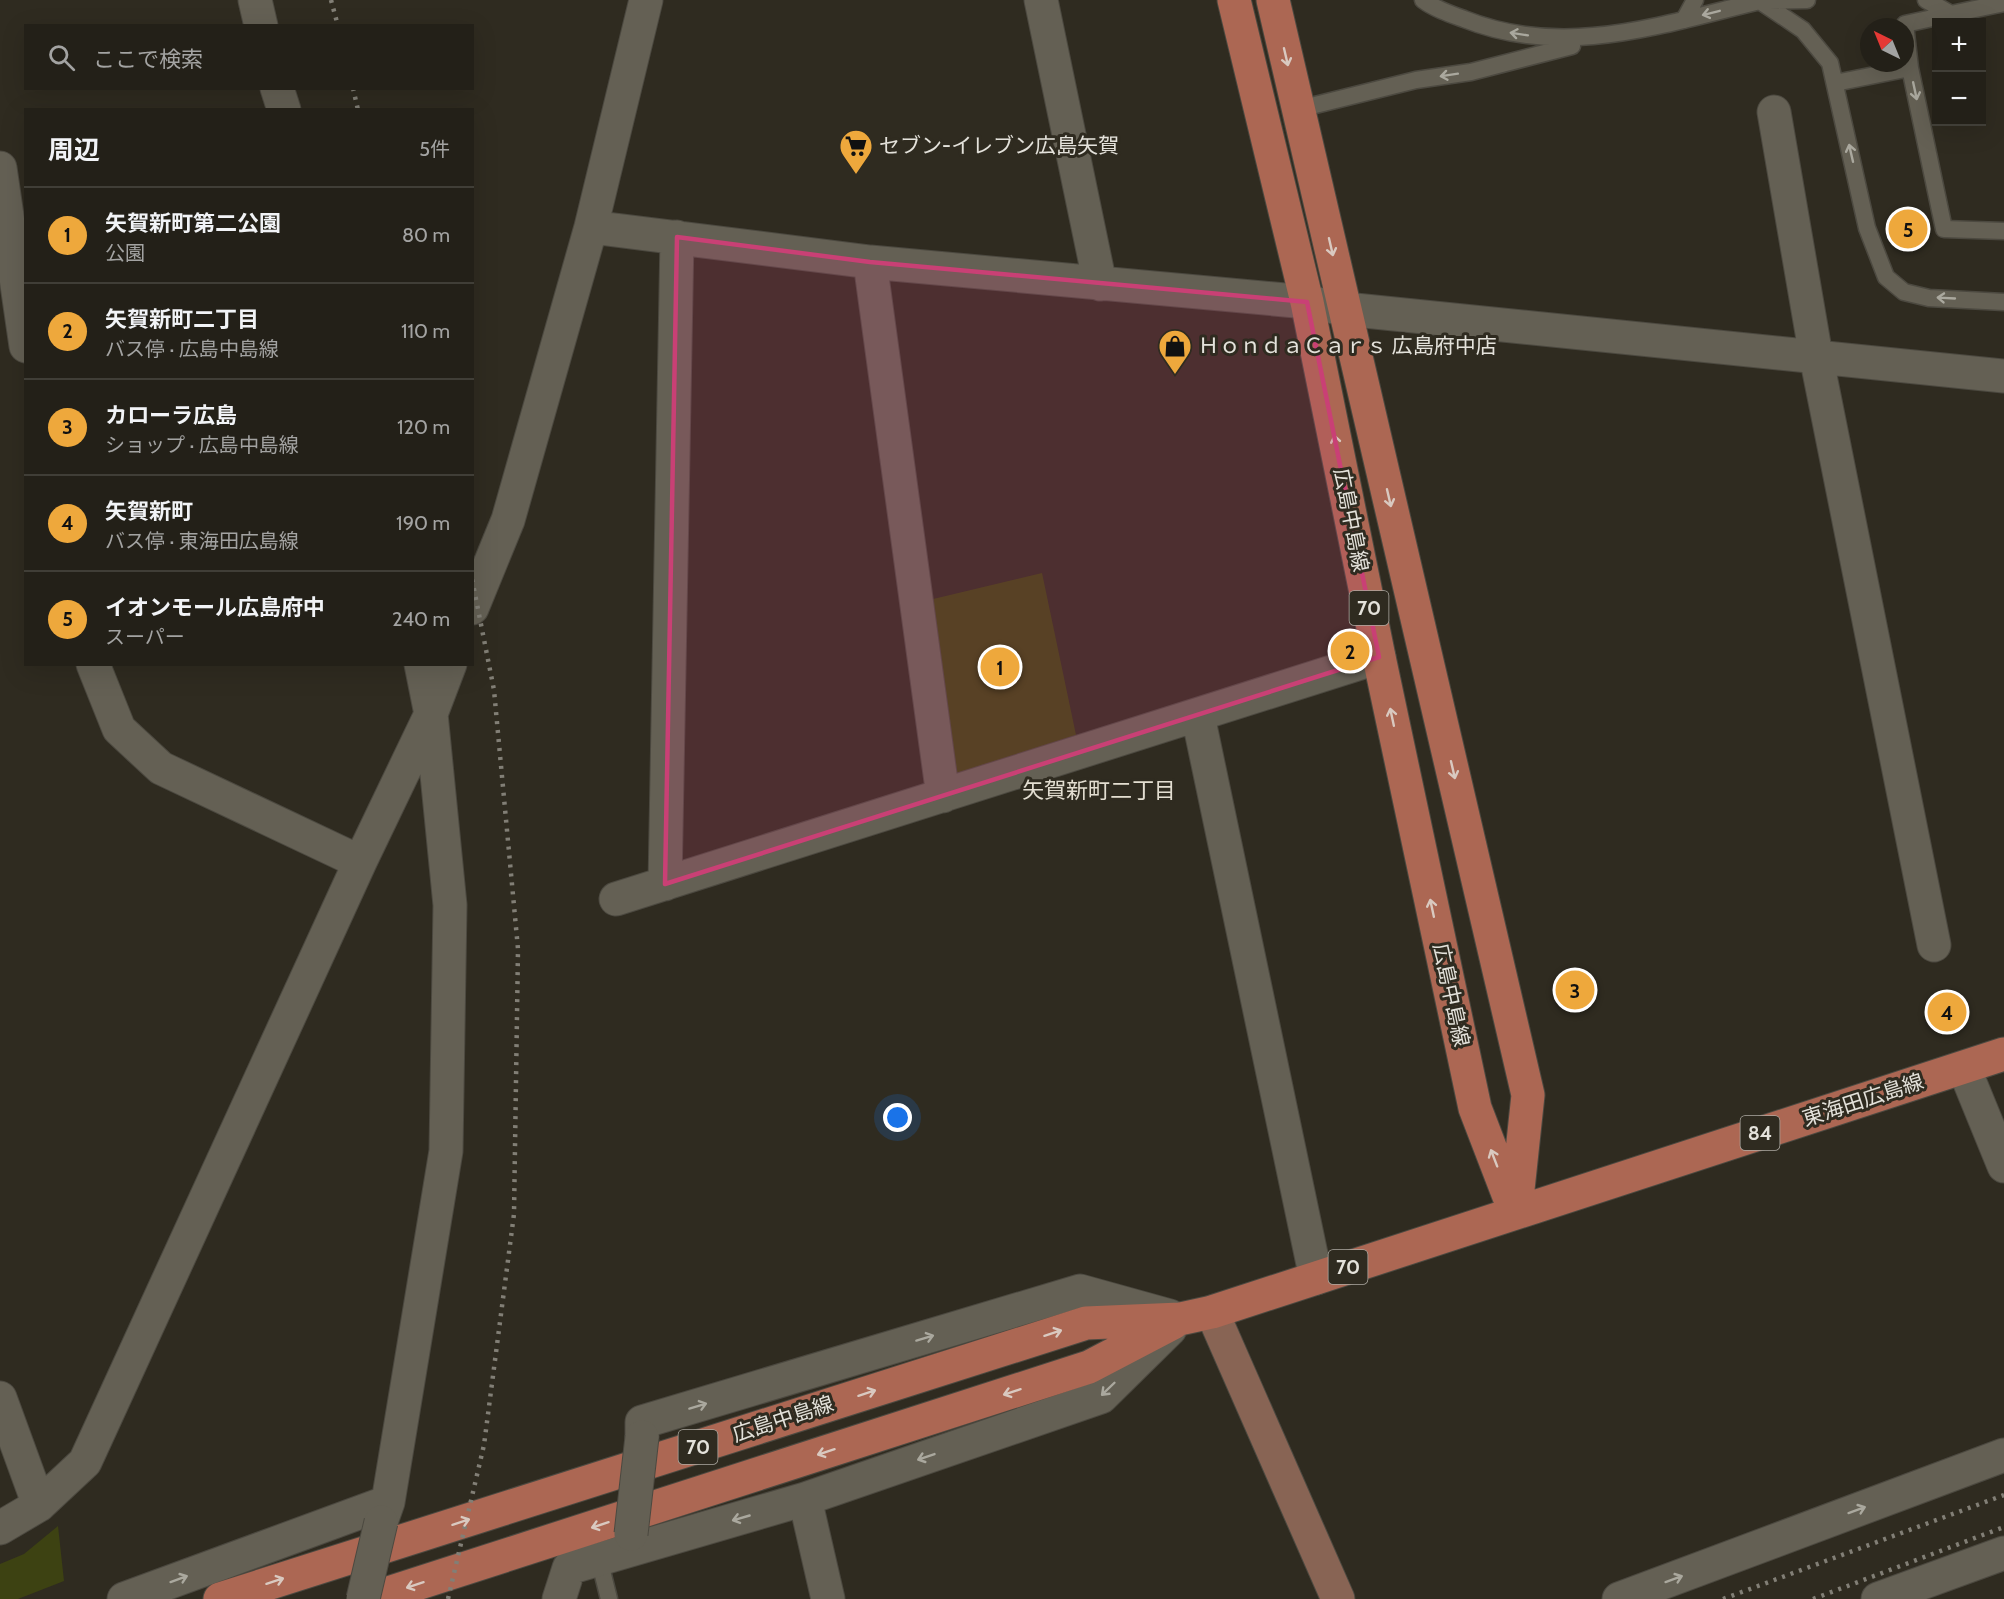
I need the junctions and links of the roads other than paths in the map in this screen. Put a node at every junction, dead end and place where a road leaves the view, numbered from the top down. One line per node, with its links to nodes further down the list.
1 (255, 0): 15 (street)
2 (646, 0): 25 (street)
3 (1041, 0): 29 (street)
4 (1234, 0): 30 (main road, 広島中島線 / 70)
5 (1273, 0): 22 (main road, 広島中島線 / 70, one-way to 22)
6 (1423, 0): 16 (lane, one-way to 6)
7 (1695, 0): 13 (lane)
8 (1807, 0): 10 (lane)
9 (1926, 0): 12 (lane)
10 (1760, 1): 13 (lane, one-way to 13); 19 (lane)
11 (2004, 3): 12 (lane)
12 (1951, 14): 14 (lane)
13 (1683, 20): 16 (lane)
14 (1914, 22)
15 (261, 24)
16 (1608, 36): 22 (lane, one-way to 22)
17 (1890, 72): 19 (lane)
18 (1911, 72): 26 (lane, one-way to 26)
19 (1835, 83): 31 (lane, one-way to 19)
20 (278, 90): 21 (street)
21 (283, 108)
22 (1299, 110): 32 (main road, 広島中島線 / 70, one-way to 32)
23 (1774, 112): 34 (street)
24 (0, 168): 33 (street)
25 (591, 227): 27 (street); 36 (street)
26 (2004, 231)
27 (677, 237): 28 (street); 45 (street)
28 (870, 262): 29 (street); 43 (street)
29 (1100, 284): 30 (street)
30 (1307, 302): 32 (street); 37 (main road, 広島中島線 / 70, one-way to 30)
31 (2004, 302)
32 (1345, 309): 34 (street); 51 (main road, 広島中島線 / 70, one-way to 51)
33 (24, 332)
34 (1816, 356): 35 (street); 47 (street)
35 (2004, 376)
36 (474, 603)
37 (1379, 657): 42 (street); 51 (main road, 広島中島線 / 70, one-way to 37)
38 (94, 666): 44 (street)
39 (421, 666): 41 (street)
40 (449, 666): 41 (street)
41 (430, 714): 44 (street); 59 (street)
42 (1198, 716): 43 (street); 52 (street)
43 (942, 796): 45 (street)
44 (360, 862): 58 (street)
45 (665, 884): 46 (street)
46 (616, 899)
47 (1934, 945)
48 (2004, 1054): 49 (main road, 東海田広島線 / 84)
49 (1964, 1068): 50 (street); 51 (main road, 東海田広島線 / 84)
50 (2004, 1166)
51 (1515, 1212): 52 (main road, 広島中島線 / 70)
52 (1316, 1278): 53 (main road, 広島中島線 / 70)
53 (1212, 1312): 54 (main road, 広島中島線 / 70); 71 (street)
54 (1180, 1319): 57 (street, one-way to 57); 61 (street, one-way to 54, bridge); 65 (main road, 広島中島線 / 70, one-way to 54); 67 (main road, 広島中島線 / 70, one-way to 67)
55 (0, 1398): 58 (street)
56 (2004, 1455): 72 (street, one-way to 56)
57 (805, 1499): 61 (street, one-way to 61); 70 (street)
58 (39, 1505): 60 (street)
59 (385, 1512): 64 (street, one-way to 59); 66 (street, bridge)
60 (0, 1528)
61 (631, 1542): 63 (street)
62 (2004, 1553): 73 (street)
63 (599, 1558): 68 (street); 69 (lane)
64 (124, 1599)
65 (220, 1599)
66 (363, 1599)
67 (370, 1599)
68 (559, 1599)
69 (609, 1599)
70 (828, 1599)
71 (1338, 1599)
72 (1619, 1599)
73 (1878, 1599)

